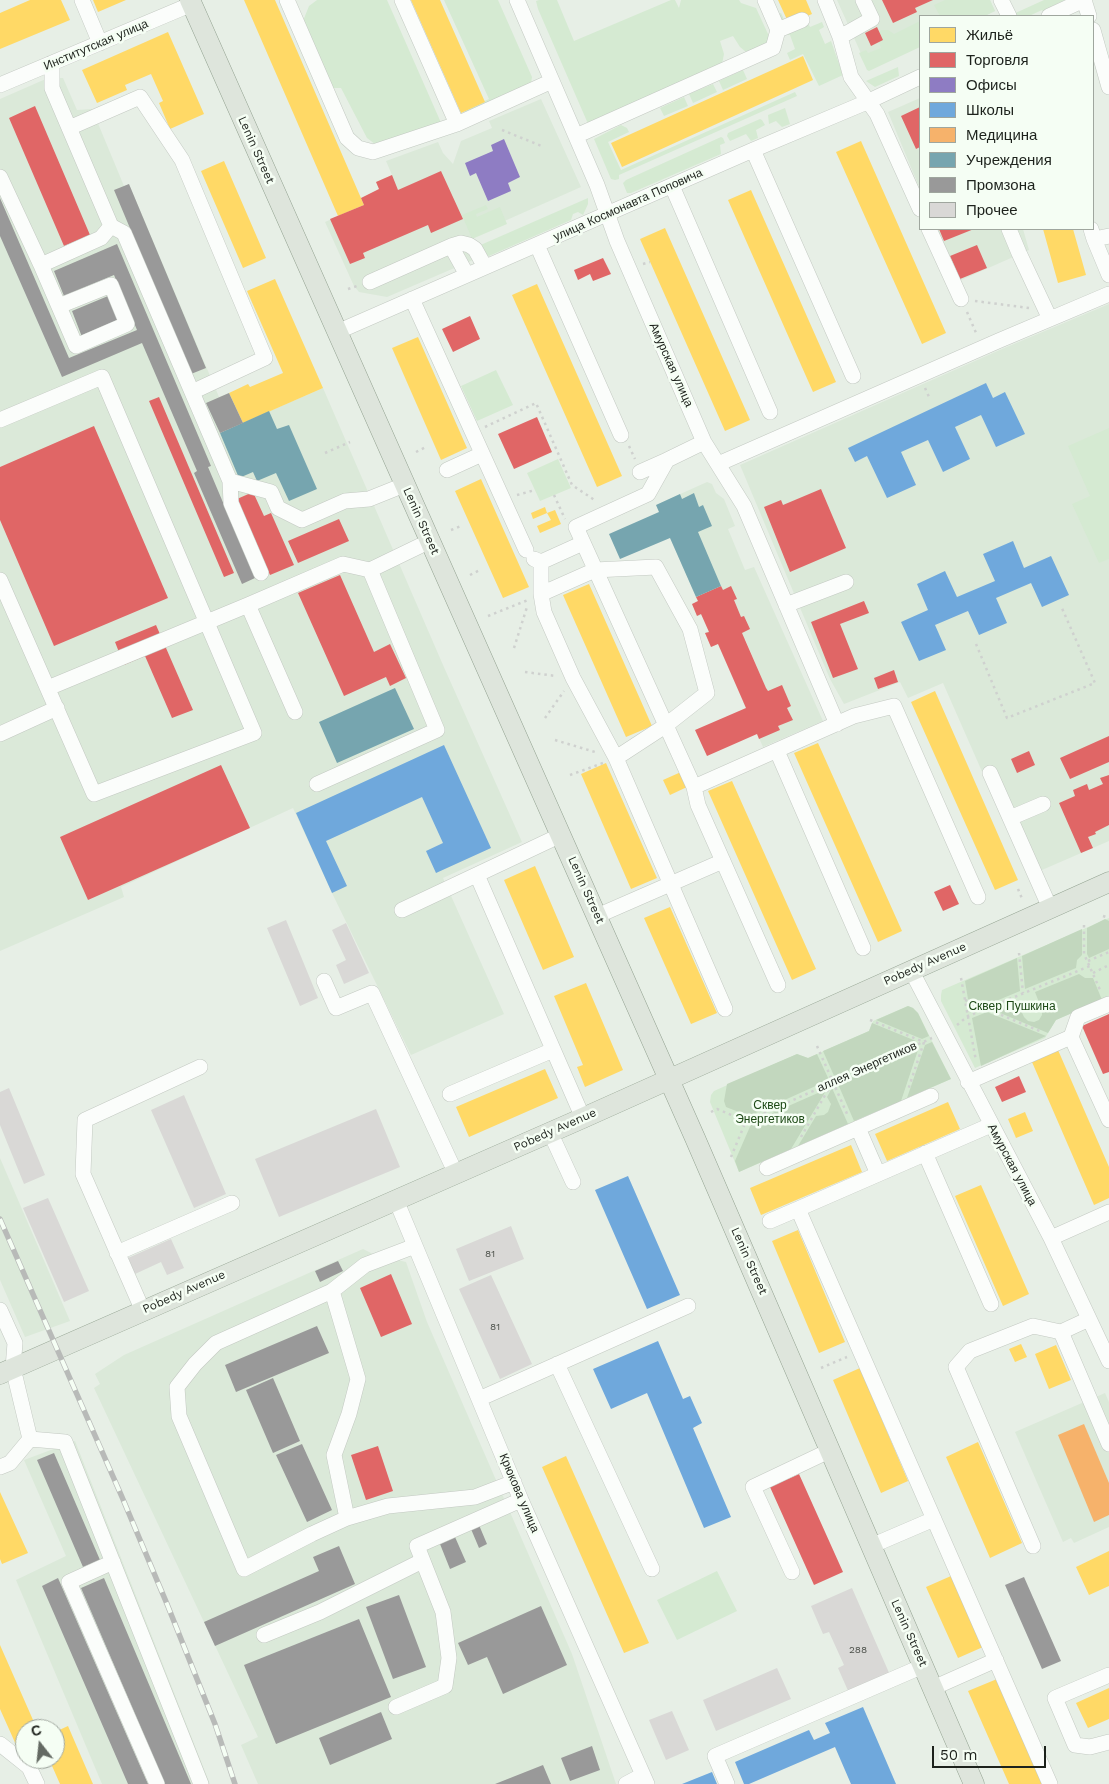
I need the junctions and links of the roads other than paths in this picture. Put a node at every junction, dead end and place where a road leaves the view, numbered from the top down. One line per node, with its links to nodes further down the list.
1 (82, 0): 18 (street)
2 (287, 0): 25 (street)
3 (402, 0): 25 (street)
4 (517, 0): 21 (street, Амурская улица)
5 (765, 0): 15 (street)
6 (824, 0): 17 (street)
7 (863, 0): 17 (street)
8 (1001, 0): 11 (street)
9 (1084, 0): 12 (street); 13 (street)
10 (191, 2): 18 (street, Институтская улица); 49 (main road, Lenin Street)
11 (1008, 15)
12 (1051, 15)
13 (1089, 15)
14 (802, 20): 15 (street)
15 (778, 30): 27 (street)
16 (1094, 34): 23 (street)
17 (840, 37): 24 (street)
18 (100, 43): 19 (street, Институтская улица)
19 (52, 63): 22 (street, Институтская улица); 26 (street)
20 (919, 77): 24 (street, улица Космонавта Поповича)
21 (552, 81): 25 (street); 27 (street, Амурская улица)
22 (0, 85)
23 (1109, 87)
24 (867, 102): 28 (street, улица Космонавта Поповича); 31 (street)
25 (457, 124)
26 (69, 128): 33 (street); 51 (street)
27 (576, 136): 32 (street, Амурская улица)
28 (753, 150): 30 (street, улица Космонавта Поповича); 50 (street)
29 (0, 177): 39 (street)
30 (672, 186): 32 (street, улица Космонавта Поповича); 52 (street)
31 (919, 207)
32 (607, 214): 37 (street, улица Космонавта Поповича); 55 (street, Амурская улица)
33 (111, 226): 39 (street); 51 (street)
34 (929, 230): 45 (street)
35 (1009, 230): 48 (street)
36 (1098, 235): 42 (street)
37 (537, 245): 40 (street, улица Космонавта Поповича); 54 (street)
38 (451, 246): 40 (street); 41 (street); 43 (street)
39 (41, 264): 47 (street)
40 (485, 268): 41 (street, улица Космонавта Поповича)
41 (467, 275): 46 (street, улица Космонавта Поповича)
42 (1109, 275)
43 (370, 282)
44 (1109, 294): 48 (street)
45 (961, 299)
46 (412, 300): 49 (street, улица Космонавта Поповича); 56 (street)
47 (59, 306): 47 (street)
48 (1047, 314): 58 (street)
49 (336, 332): 62 (main road, Lenin Street)
50 (853, 376)
51 (192, 392): 61 (street)
52 (770, 412)
53 (0, 420): 74 (street)
54 (621, 435)
55 (704, 442): 57 (street); 58 (street, Амурская улица)
56 (482, 454): 59 (street); 65 (street)
57 (667, 460): 60 (street); 64 (street)
58 (718, 464): 73 (street, Амурская улица)
59 (447, 470)
60 (640, 472)
61 (230, 481): 62 (street); 68 (street)
62 (404, 484): 63 (main road, Lenin Street)
63 (430, 542): 66 (street); 88 (main road, Lenin Street)
64 (583, 543): 65 (street); 67 (street)
65 (534, 557): 71 (street)
66 (370, 570): 72 (street); 84 (street)
67 (595, 570): 71 (street); 79 (street); 79 (street)
68 (261, 573)
69 (0, 580): 75 (street)
70 (846, 582): 73 (street)
71 (541, 594): 82 (street)
72 (248, 605): 74 (street); 77 (street)
73 (786, 606): 78 (street, Амурская улица)
74 (208, 622): 75 (street); 76 (street)
75 (48, 688): 76 (street)
76 (57, 708): 80 (street)
77 (295, 712)
78 (837, 724): 81 (street); 93 (street)
79 (665, 726): 82 (street); 85 (street)
80 (0, 734)
81 (777, 751): 85 (street); 97 (street)
82 (616, 758): 92 (street)
83 (990, 773): 87 (street)
84 (317, 784)
85 (694, 787): 89 (street)
86 (1043, 804): 87 (street)
87 (1010, 818): 94 (street)
88 (561, 835): 90 (street); 96 (main road, Lenin Street)
89 (723, 861): 92 (street); 100 (street)
90 (477, 874): 95 (street); 104 (street)
91 (1109, 882): 94 (main road, Pobedy Avenue)
92 (670, 884): 96 (street); 102 (street)
93 (978, 897)
94 (1050, 908): 98 (main road, Pobedy Avenue)
95 (402, 910)
96 (597, 916): 106 (main road, Lenin Street)
97 (863, 948)
98 (911, 970): 106 (main road, Pobedy Avenue); 107 (street, Амурская улица)
99 (324, 981): 117 (street)
100 (778, 985)
101 (1108, 1004): 103 (street)
102 (725, 1009)
103 (1067, 1039): 107 (street); 111 (street)
104 (554, 1050): 108 (street); 110 (street)
105 (200, 1067): 127 (street)
106 (669, 1078): 110 (main road, Pobedy Avenue); 141 (main road, Lenin Street)
107 (974, 1079): 112 (street, Амурская улица)
108 (450, 1094)
109 (931, 1096): 113 (street)
110 (583, 1118): 114 (main road, Pobedy Avenue)
111 (1109, 1120)
112 (991, 1125): 115 (street); 125 (street, Амурская улица)
113 (858, 1128): 116 (street); 118 (street)
114 (550, 1132): 117 (main road, Pobedy Avenue); 119 (street)
115 (926, 1153): 118 (street); 129 (street)
116 (767, 1168)
117 (456, 1174): 120 (main road, Pobedy Avenue)
118 (878, 1174): 122 (street)
119 (573, 1182)
120 (396, 1200): 126 (street, Крюкова улица); 132 (main road, Pobedy Avenue)
121 (232, 1203): 127 (street)
122 (798, 1209): 124 (street); 146 (street)
123 (1109, 1212): 125 (street)
124 (770, 1221)
125 (1051, 1238): 133 (street, Амурская улица)
126 (415, 1246): 128 (street); 138 (street, Крюкова улица)
127 (117, 1252): 132 (street)
128 (332, 1291): 145 (street); 145 (street)
129 (992, 1304)
130 (688, 1306): 136 (street)
131 (0, 1310): 137 (street)
132 (142, 1311): 137 (main road, Pobedy Avenue)
133 (1089, 1319): 134 (street); 135 (street, Амурская улица)
134 (1061, 1332): 140 (street); 148 (street)
135 (1109, 1361)
136 (557, 1364): 138 (street); 151 (street)
137 (6, 1371): 139 (street)
138 (479, 1399): 143 (street, Крюкова улица)
139 (30, 1439): 142 (street); 150 (street)
140 (1109, 1444)
141 (831, 1450): 147 (main road, Lenin Street); 152 (street)
142 (0, 1467)
143 (514, 1482): 144 (street, Крюкова улица); 145 (street)
144 (521, 1500): 149 (street); 161 (street, Крюкова улица)
145 (347, 1518)
146 (934, 1519): 147 (street); 154 (street)
147 (871, 1546): 155 (main road, Lenin Street)
148 (1033, 1546)
149 (422, 1561): 153 (street); 158 (street)
150 (113, 1562): 163 (street); 164 (street)
151 (652, 1569)
152 (792, 1572)
153 (264, 1635)
154 (996, 1660): 157 (street); 168 (street)
155 (924, 1666): 157 (main road, Lenin Street); 166 (street)
156 (1109, 1674): 159 (street)
157 (933, 1688): 167 (main road, Lenin Street)
158 (396, 1707)
159 (1109, 1742)
160 (0, 1744): 162 (street)
161 (645, 1779): 165 (street)
162 (36, 1784)
163 (156, 1784)
164 (202, 1784)
165 (626, 1784)
166 (727, 1784)
167 (974, 1784)
168 (1050, 1784)

